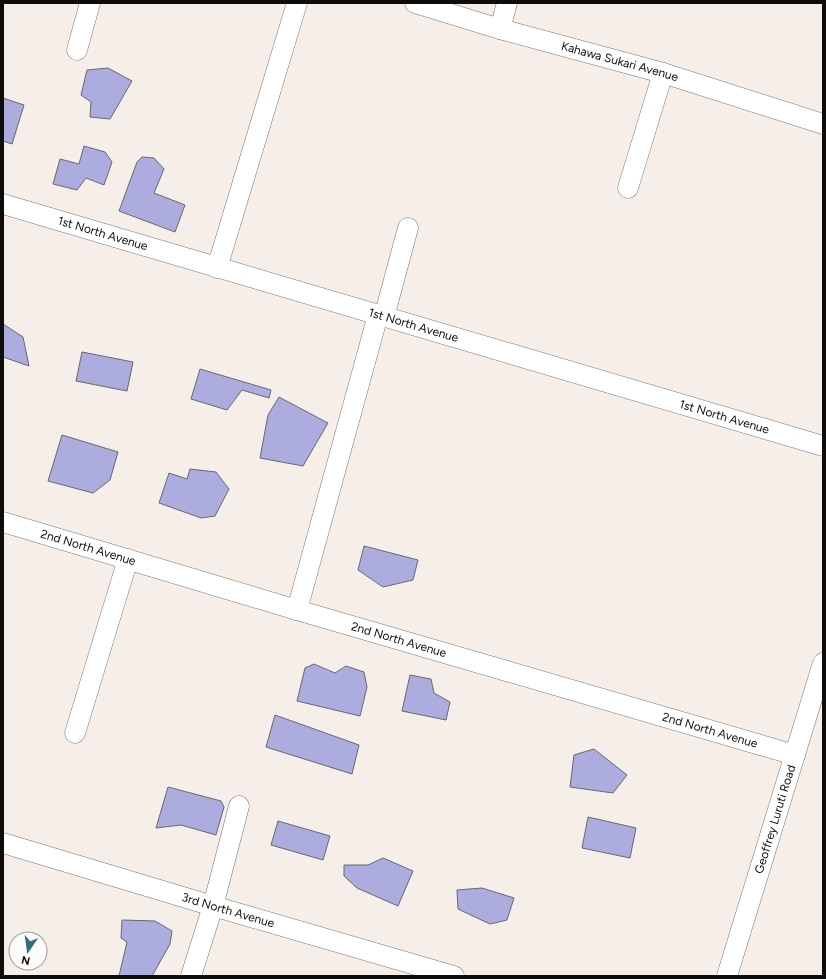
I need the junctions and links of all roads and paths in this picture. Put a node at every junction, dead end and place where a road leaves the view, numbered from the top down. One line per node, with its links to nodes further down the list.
1 (90, 3): 6 (street)
2 (297, 3): 12 (street)
3 (415, 3): 5 (street, Kahawa Sukari Avenue)
4 (507, 3): 5 (street)
5 (500, 29): 7 (street, Kahawa Sukari Avenue)
6 (77, 50)
7 (663, 73): 8 (street, Kahawa Sukari Avenue); 9 (street)
8 (823, 124)
9 (628, 188)
10 (3, 204): 12 (street, 1st North Avenue)
11 (408, 228): 13 (street)
12 (217, 268): 13 (street, 1st North Avenue)
13 (381, 316): 14 (street, 1st North Avenue); 17 (street)
14 (823, 446)
15 (3, 522): 16 (street, 2nd North Avenue)
16 (128, 559): 17 (street, 2nd North Avenue); 20 (street)
17 (297, 610): 21 (street, 2nd North Avenue)
18 (823, 663): 19 (street, Geoffrey Luruti Road)
19 (819, 689): 21 (street, Geoffrey Luruti Road)
20 (75, 733)
21 (795, 755): 25 (street, Geoffrey Luruti Road)
22 (239, 806): 24 (street)
23 (3, 843): 24 (street, 3rd North Avenue)
24 (213, 906): 26 (street); 27 (street, 3rd North Avenue)
25 (729, 975)
26 (191, 976)
27 (454, 976)

